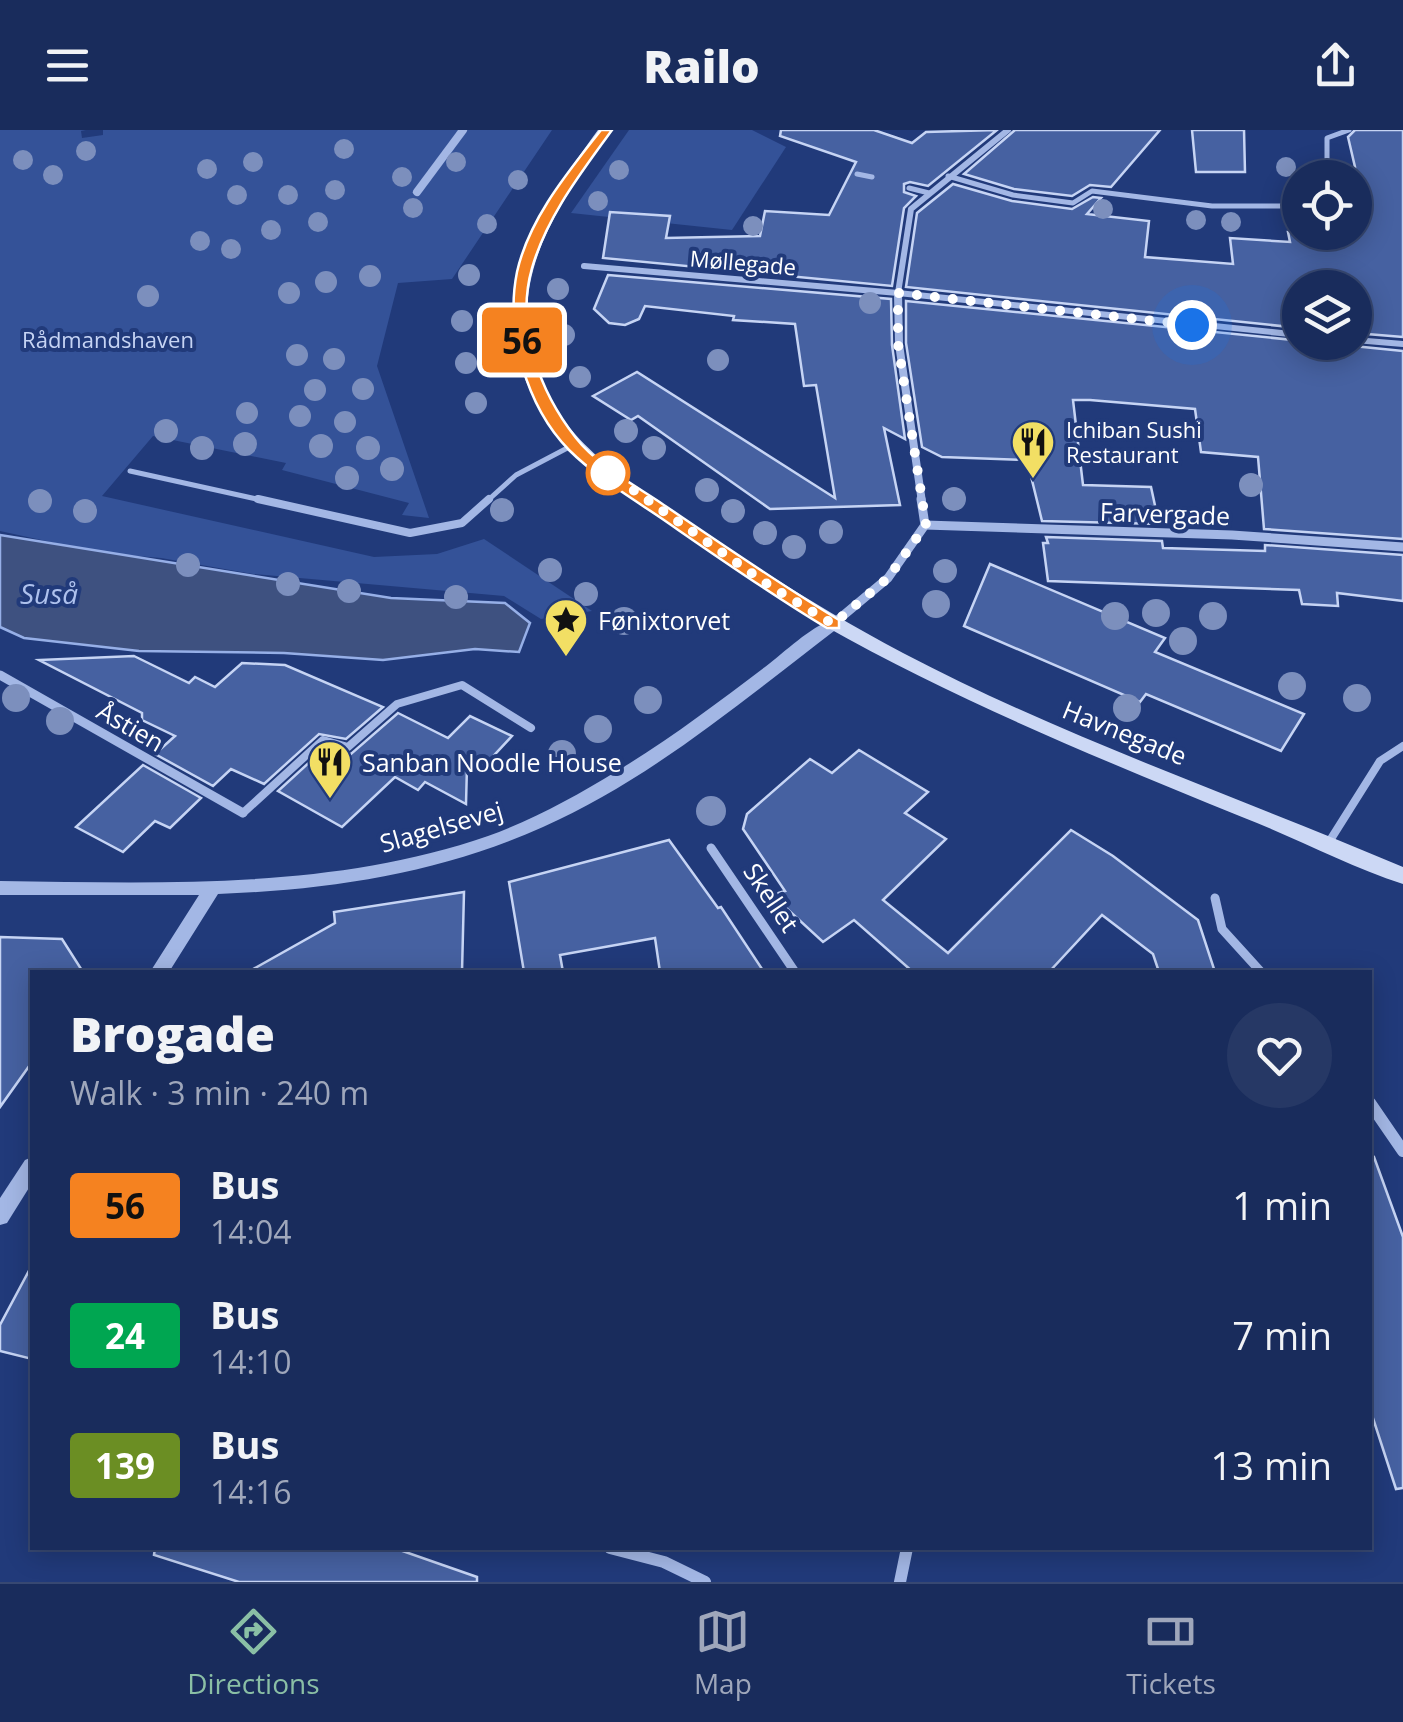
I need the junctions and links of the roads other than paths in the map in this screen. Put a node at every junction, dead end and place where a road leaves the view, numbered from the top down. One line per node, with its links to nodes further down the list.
1 (463, 130): 10 (street)
2 (605, 130): 18 (main road)
3 (1008, 130): 7 (street)
4 (1349, 130): 5 (lane)
5 (1327, 160)
6 (857, 174): 8 (lane)
7 (948, 176): 11 (street); 12 (lane)
8 (872, 177)
9 (909, 188): 11 (lane)
10 (417, 192)
11 (929, 193): 14 (street)
12 (1282, 206)
13 (584, 266): 14 (street, Møllegade)
14 (898, 293): 15 (street); 20 (street)
15 (1282, 333)
16 (1372, 341): 17 (street)
17 (1403, 344)
18 (573, 445): 19 (lane); 22 (main road)
19 (130, 471)
20 (926, 525): 21 (street, Farvergade); 22 (street)
21 (1403, 547)
22 (833, 624): 27 (main road, Havnegade); 31 (street, Slagelsevej)
23 (0, 674): 26 (street, Åstien)
24 (531, 728): 26 (lane)
25 (1403, 746): 27 (lane)
26 (242, 813)
27 (1328, 842): 29 (main road, Havnegade)
28 (711, 848): 34 (street, Skellet)
29 (1403, 876)
30 (0, 888): 31 (street, Slagelsevej)
31 (212, 890): 33 (street)
32 (1215, 898): 35 (street)
33 (159, 970)
34 (795, 970)
35 (1259, 970)
36 (1372, 1106): 37 (street)
37 (1403, 1151)
38 (30, 1169): 39 (street)
39 (0, 1216)
40 (618, 1550): 42 (street)
41 (907, 1550): 43 (street)
42 (705, 1582)
43 (900, 1582)

